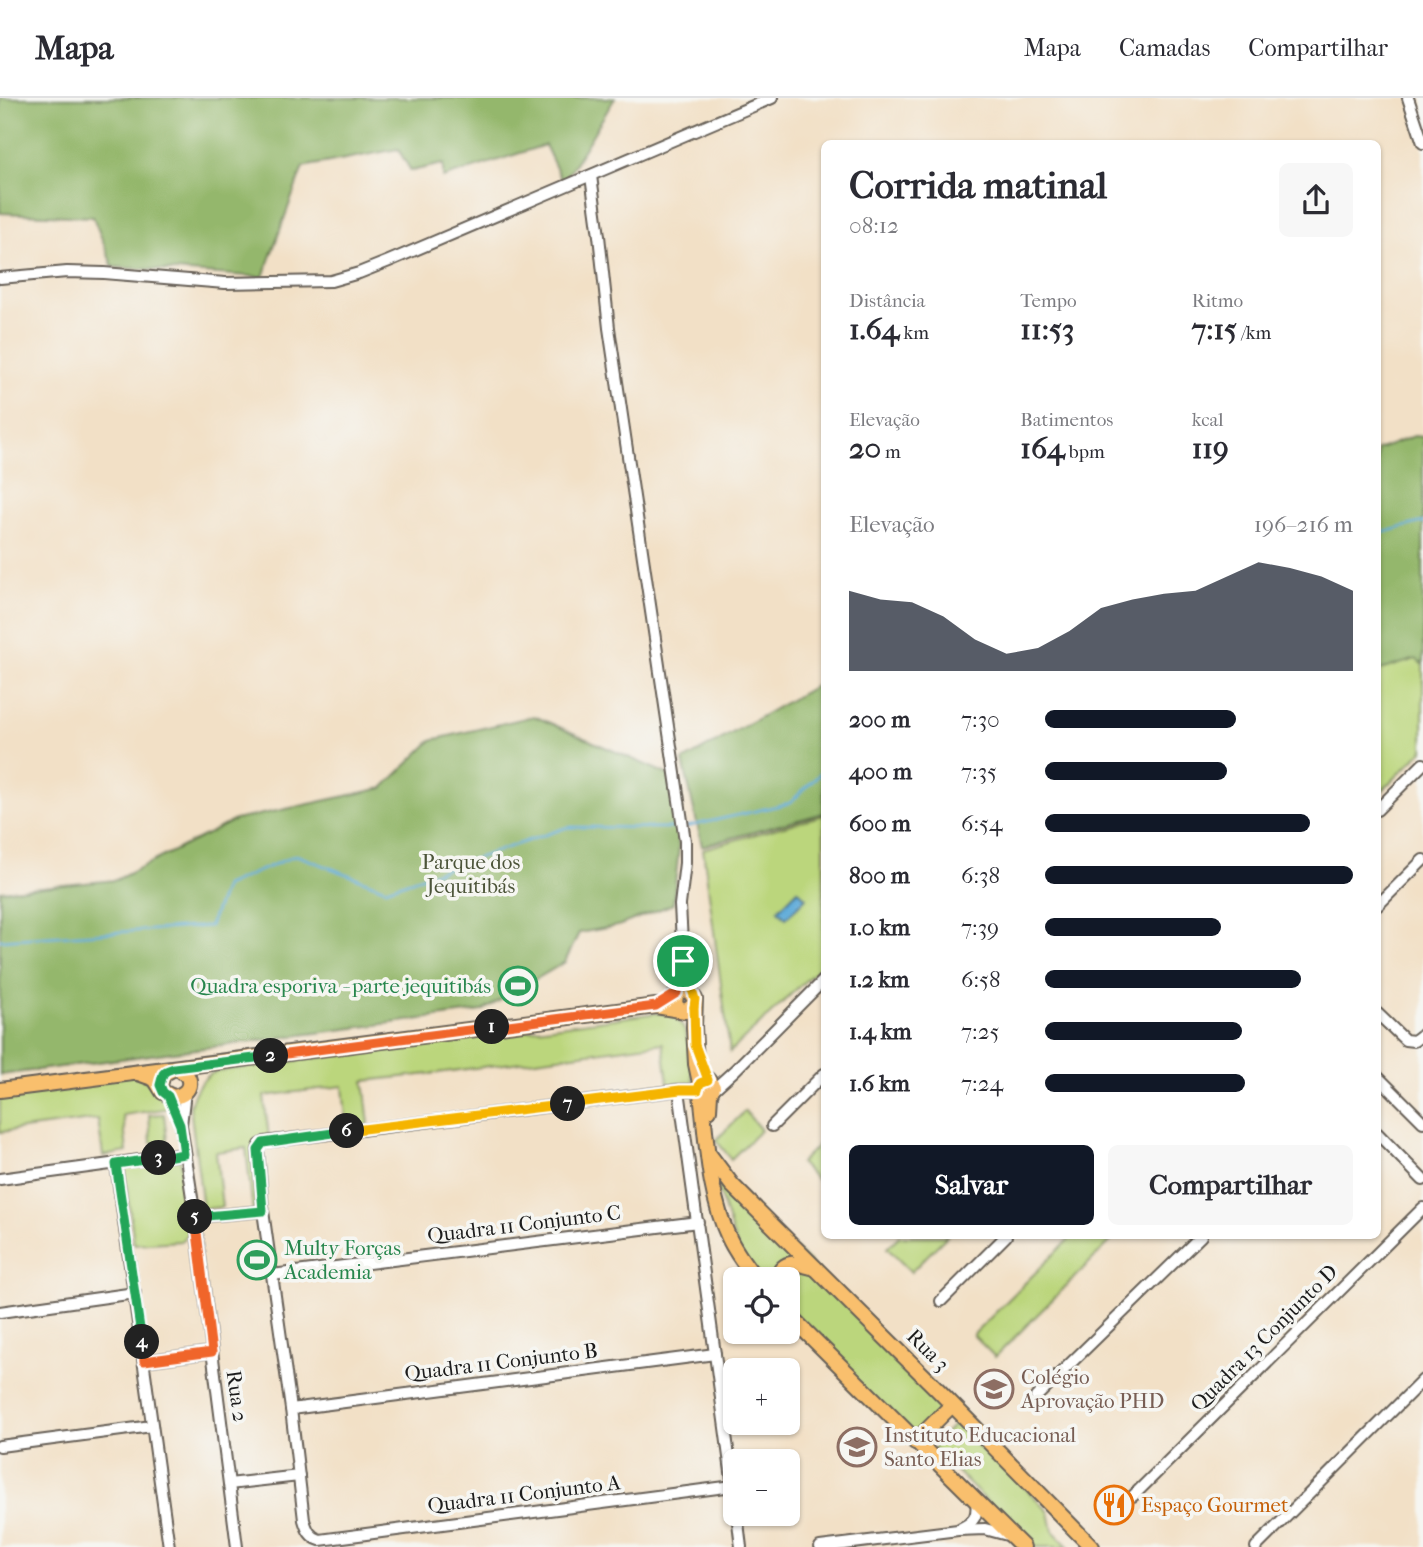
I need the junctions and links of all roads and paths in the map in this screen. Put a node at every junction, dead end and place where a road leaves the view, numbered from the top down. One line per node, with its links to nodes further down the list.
1 (772, 98): 4 (street)
2 (1408, 98): 3 (street)
3 (1423, 143)
4 (591, 176): 5 (street); 11 (street)
5 (0, 278)
6 (1423, 764): 7 (street)
7 (1381, 806)
8 (1423, 860): 9 (street)
9 (1381, 901)
10 (821, 983): 20 (street)
11 (684, 999): 14 (main road); 20 (main road)
12 (1381, 1017): 13 (street)
13 (1423, 1034)
14 (212, 1063): 15 (main road); 19 (main road)
15 (174, 1068): 16 (main road); 19 (main road); 23 (main road)
16 (136, 1072): 21 (main road); 23 (main road)
17 (821, 1077): 26 (street)
18 (1381, 1080): 24 (street)
19 (187, 1087): 23 (main road); 25 (street, Rua 2)
20 (706, 1087): 22 (street); 28 (main road)
21 (0, 1090)
22 (680, 1090): 36 (street); 38 (street)
23 (164, 1091): 25 (street, Rua 2)
24 (1423, 1122)
25 (180, 1125): 29 (street, Rua 2)
26 (772, 1126)
27 (1381, 1137): 32 (street)
28 (708, 1153): 33 (main road, Rua 3); 34 (main road)
29 (184, 1154): 30 (street); 37 (street, Rua 2)
30 (116, 1164): 31 (street); 45 (street)
31 (0, 1179)
32 (1423, 1180)
33 (732, 1185): 34 (main road); 43 (main road, Rua 3)
34 (715, 1194): 41 (main road)
35 (1423, 1208): 63 (street, Quadra 13 Conjunto D)
36 (263, 1211): 37 (street); 44 (street)
37 (195, 1217): 49 (street, Rua 2)
38 (698, 1222): 44 (street, Quadra 11 Conjunto C); 50 (street)
39 (1003, 1239): 46 (street)
40 (1198, 1239): 53 (street)
41 (747, 1267)
42 (785, 1267): 43 (main road)
43 (816, 1269): 54 (main road, Rua 3)
44 (272, 1275): 55 (street)
45 (135, 1293): 47 (street); 51 (street)
46 (941, 1301)
47 (0, 1312)
48 (800, 1326): 57 (main road)
49 (212, 1352): 51 (street); 61 (street, Rua 2)
50 (715, 1354): 55 (street, Quadra 11 Conjunto B); 59 (street)
51 (144, 1361): 56 (street)
52 (1423, 1380): 75 (street)
53 (1037, 1397)
54 (952, 1405): 57 (main road); 74 (main road, Rua 3)
55 (291, 1409): 60 (street)
56 (152, 1426): 58 (street); 69 (street)
57 (915, 1442): 64 (main road)
58 (0, 1446)
59 (728, 1449)
60 (299, 1476): 61 (street); 62 (street, Quadra 11 Conjunto A)
61 (229, 1484): 70 (street, Rua 2)
62 (723, 1487)
63 (1133, 1496)
64 (975, 1498): 66 (street); 67 (main road)
65 (738, 1526): 71 (street)
66 (958, 1530): 67 (street); 68 (street)
67 (1012, 1536): 73 (main road)
68 (865, 1544): 72 (street)
69 (169, 1547)
70 (237, 1547)
71 (741, 1547)
72 (820, 1547)
73 (1023, 1547)
74 (1092, 1547)
75 (1256, 1547)

